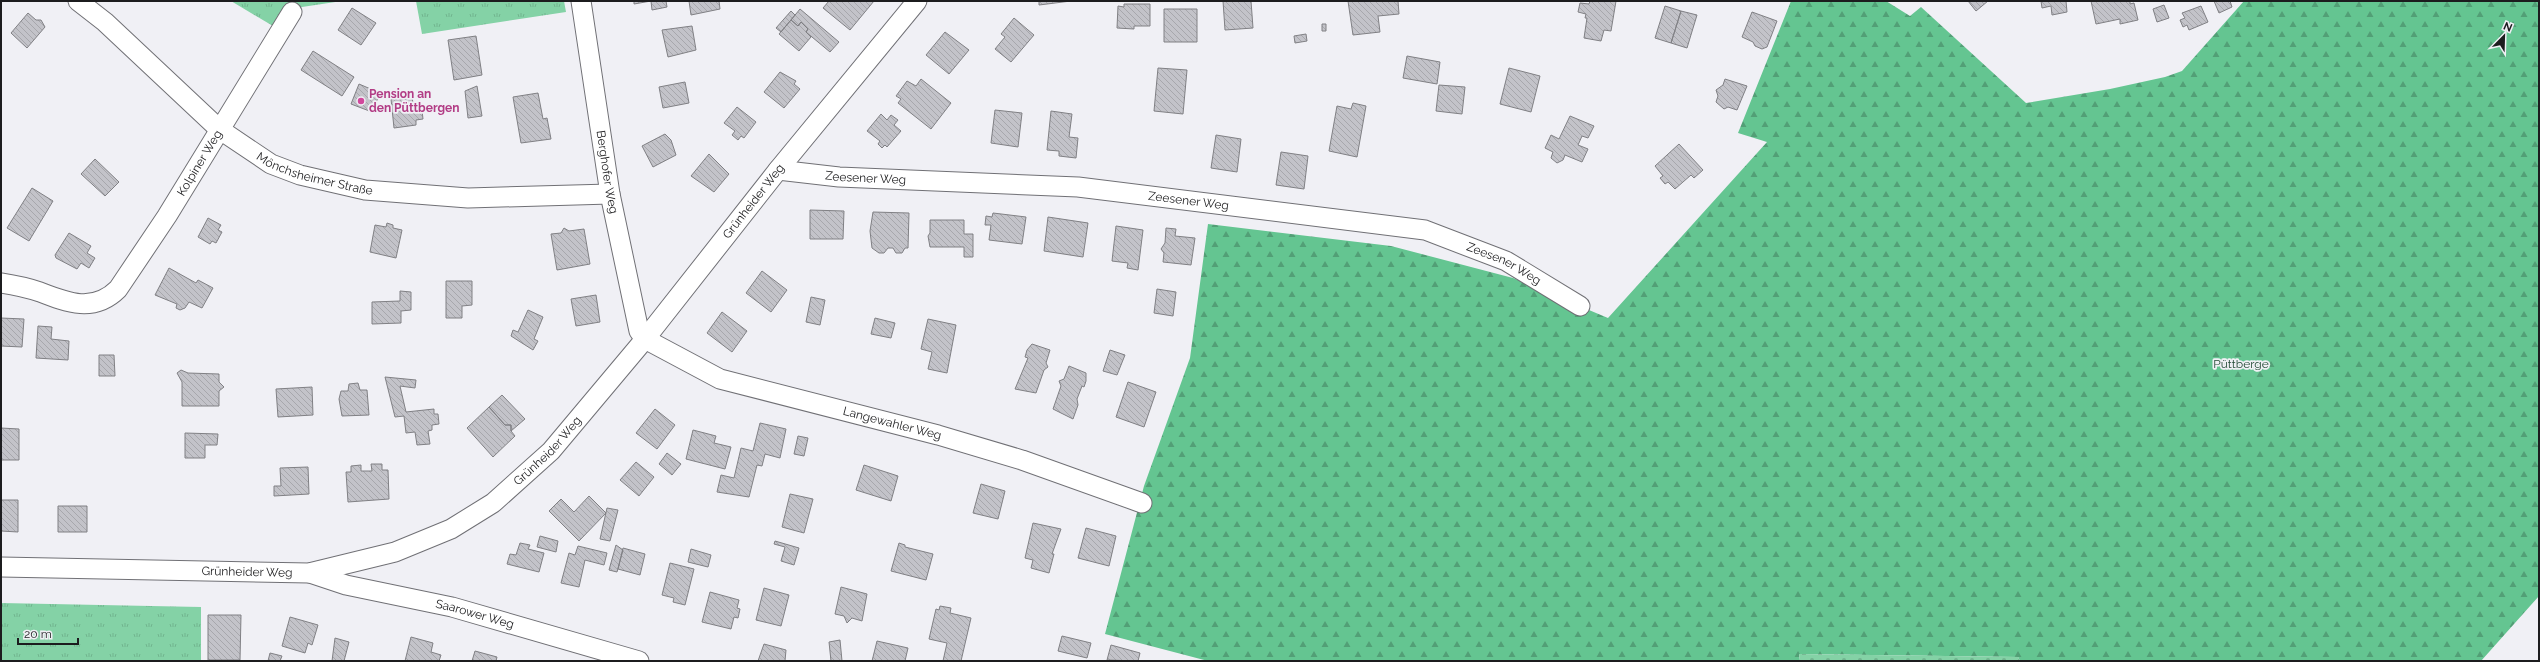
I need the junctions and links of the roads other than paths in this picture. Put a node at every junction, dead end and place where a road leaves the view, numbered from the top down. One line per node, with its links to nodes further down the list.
1 (78, 1): 5 (street, Mönchsheimer Straße)
2 (581, 1): 7 (street, Berghofer Weg)
3 (917, 1): 6 (street, Grünheider Weg)
4 (292, 12): 5 (street, Kolpiner Weg)
5 (219, 129): 7 (street, Mönchsheimer Straße); 8 (street, Kolpiner Weg)
6 (778, 170): 9 (street, Zeesener Weg); 10 (street, Grünheider Weg)
7 (610, 194): 10 (street, Berghofer Weg)
8 (1, 283)
9 (1580, 306)
10 (645, 339): 11 (street, Langewahler Weg); 13 (street, Grünheider Weg)
11 (1142, 503)
12 (1, 567): 13 (street, Grünheider Weg)
13 (309, 573): 14 (street, Saarower Weg)
14 (639, 661)

